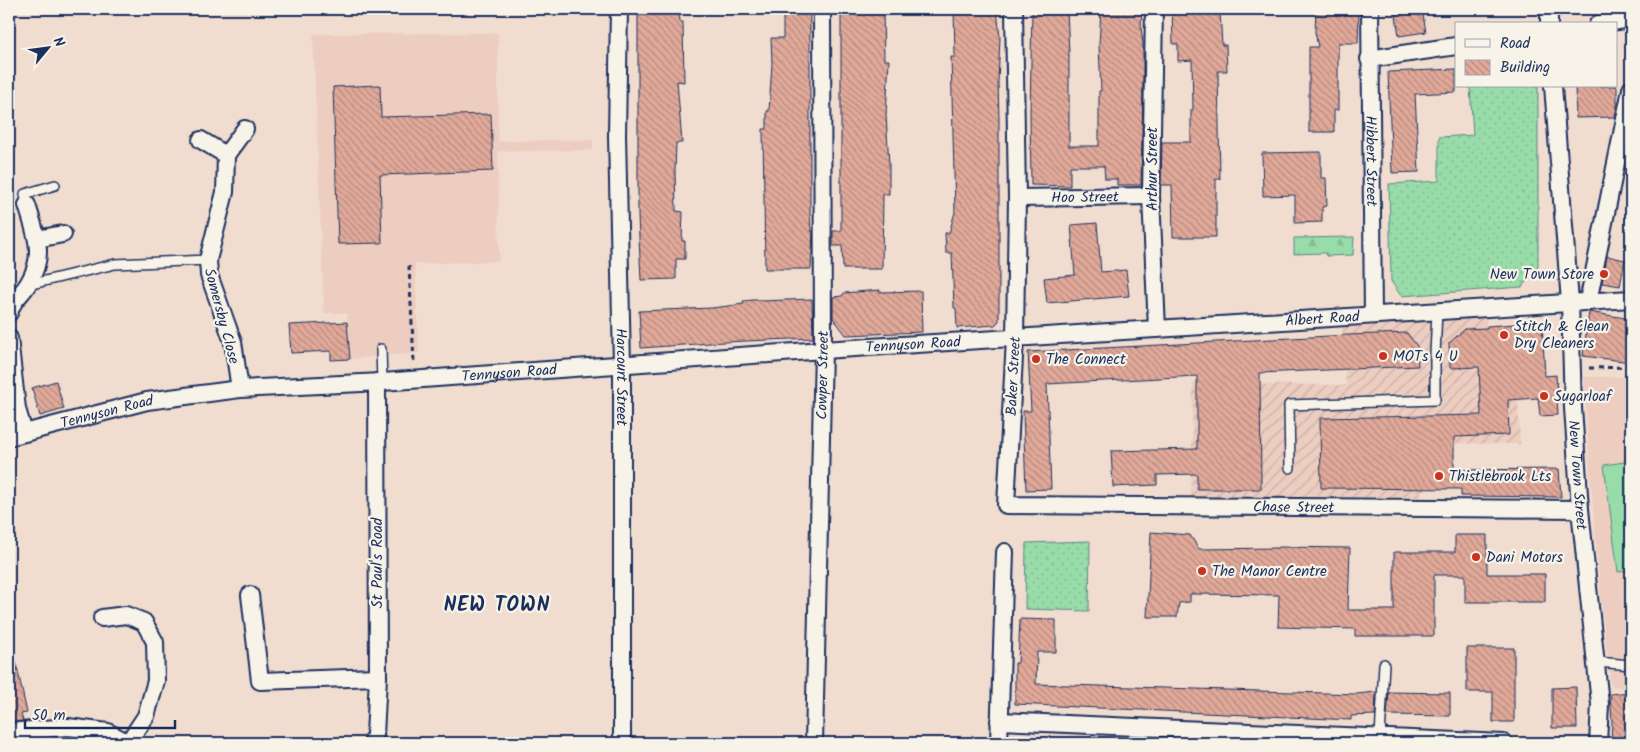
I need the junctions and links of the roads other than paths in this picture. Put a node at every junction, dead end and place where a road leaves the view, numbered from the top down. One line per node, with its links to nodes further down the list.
1 (619, 9): 36 (street, Harcourt Street)
2 (822, 9): 35 (street, Cowper Street)
3 (1014, 9): 19 (street, Baker Street)
4 (1154, 9): 18 (street, Arthur Street)
5 (1370, 9): 11 (street, Hibbert Street)
6 (1548, 9): 8 (street)
7 (1631, 19): 9 (street)
8 (1549, 22)
9 (1611, 22)
10 (1455, 46): 11 (street)
11 (1370, 59): 30 (street, Hibbert Street)
12 (1554, 88): 26 (street, New Town Street)
13 (1631, 89): 27 (street)
14 (245, 129): 16 (street)
15 (201, 140): 16 (street)
16 (226, 155): 23 (street, Somersby Close)
17 (55, 185): 20 (lane)
18 (1151, 196): 19 (street, Hoo Street); 31 (street, Arthur Street)
19 (1017, 198): 32 (street, Baker Street)
20 (27, 205): 22 (street)
21 (63, 234): 22 (street)
22 (37, 239): 24 (street)
23 (208, 260): 24 (lane); 38 (street, Somersby Close)
24 (28, 284): 29 (street)
25 (1631, 299): 27 (street, Albert Road)
26 (1570, 302): 27 (street, Albert Road); 28 (street, Albert Road); 42 (street, New Town Street)
27 (1588, 302)
28 (1437, 311): 30 (street, Albert Road); 40 (lane)
29 (9, 313)
30 (1373, 314): 31 (street, Albert Road)
31 (1157, 329): 32 (street, Albert Road)
32 (1015, 339): 35 (street, Tennyson Road); 41 (street, Baker Street)
33 (9, 340): 39 (street)
34 (380, 349): 37 (lane)
35 (823, 350): 36 (street, Tennyson Road); 56 (street, Cowper Street)
36 (622, 365): 37 (street, Tennyson Road); 55 (street, Harcourt Street)
37 (379, 382): 38 (street, Tennyson Road); 49 (street, St Paul's Road)
38 (240, 389): 39 (street, Tennyson Road)
39 (16, 435)
40 (1290, 468)
41 (1006, 505): 42 (street, Chase Street)
42 (1580, 509): 46 (street, New Town Street)
43 (1005, 552): 50 (street)
44 (250, 594): 49 (street)
45 (102, 618): 53 (street)
46 (1597, 662): 48 (lane); 59 (street, New Town Street)
47 (1384, 664): 52 (lane)
48 (1631, 665)
49 (378, 677): 54 (street, St Paul's Road)
50 (1000, 721): 52 (street); 57 (street)
51 (9, 732): 53 (street)
52 (1380, 737): 58 (street)
53 (128, 743)
54 (372, 743)
55 (622, 743)
56 (814, 743)
57 (999, 743)
58 (1504, 743)
59 (1598, 743)

